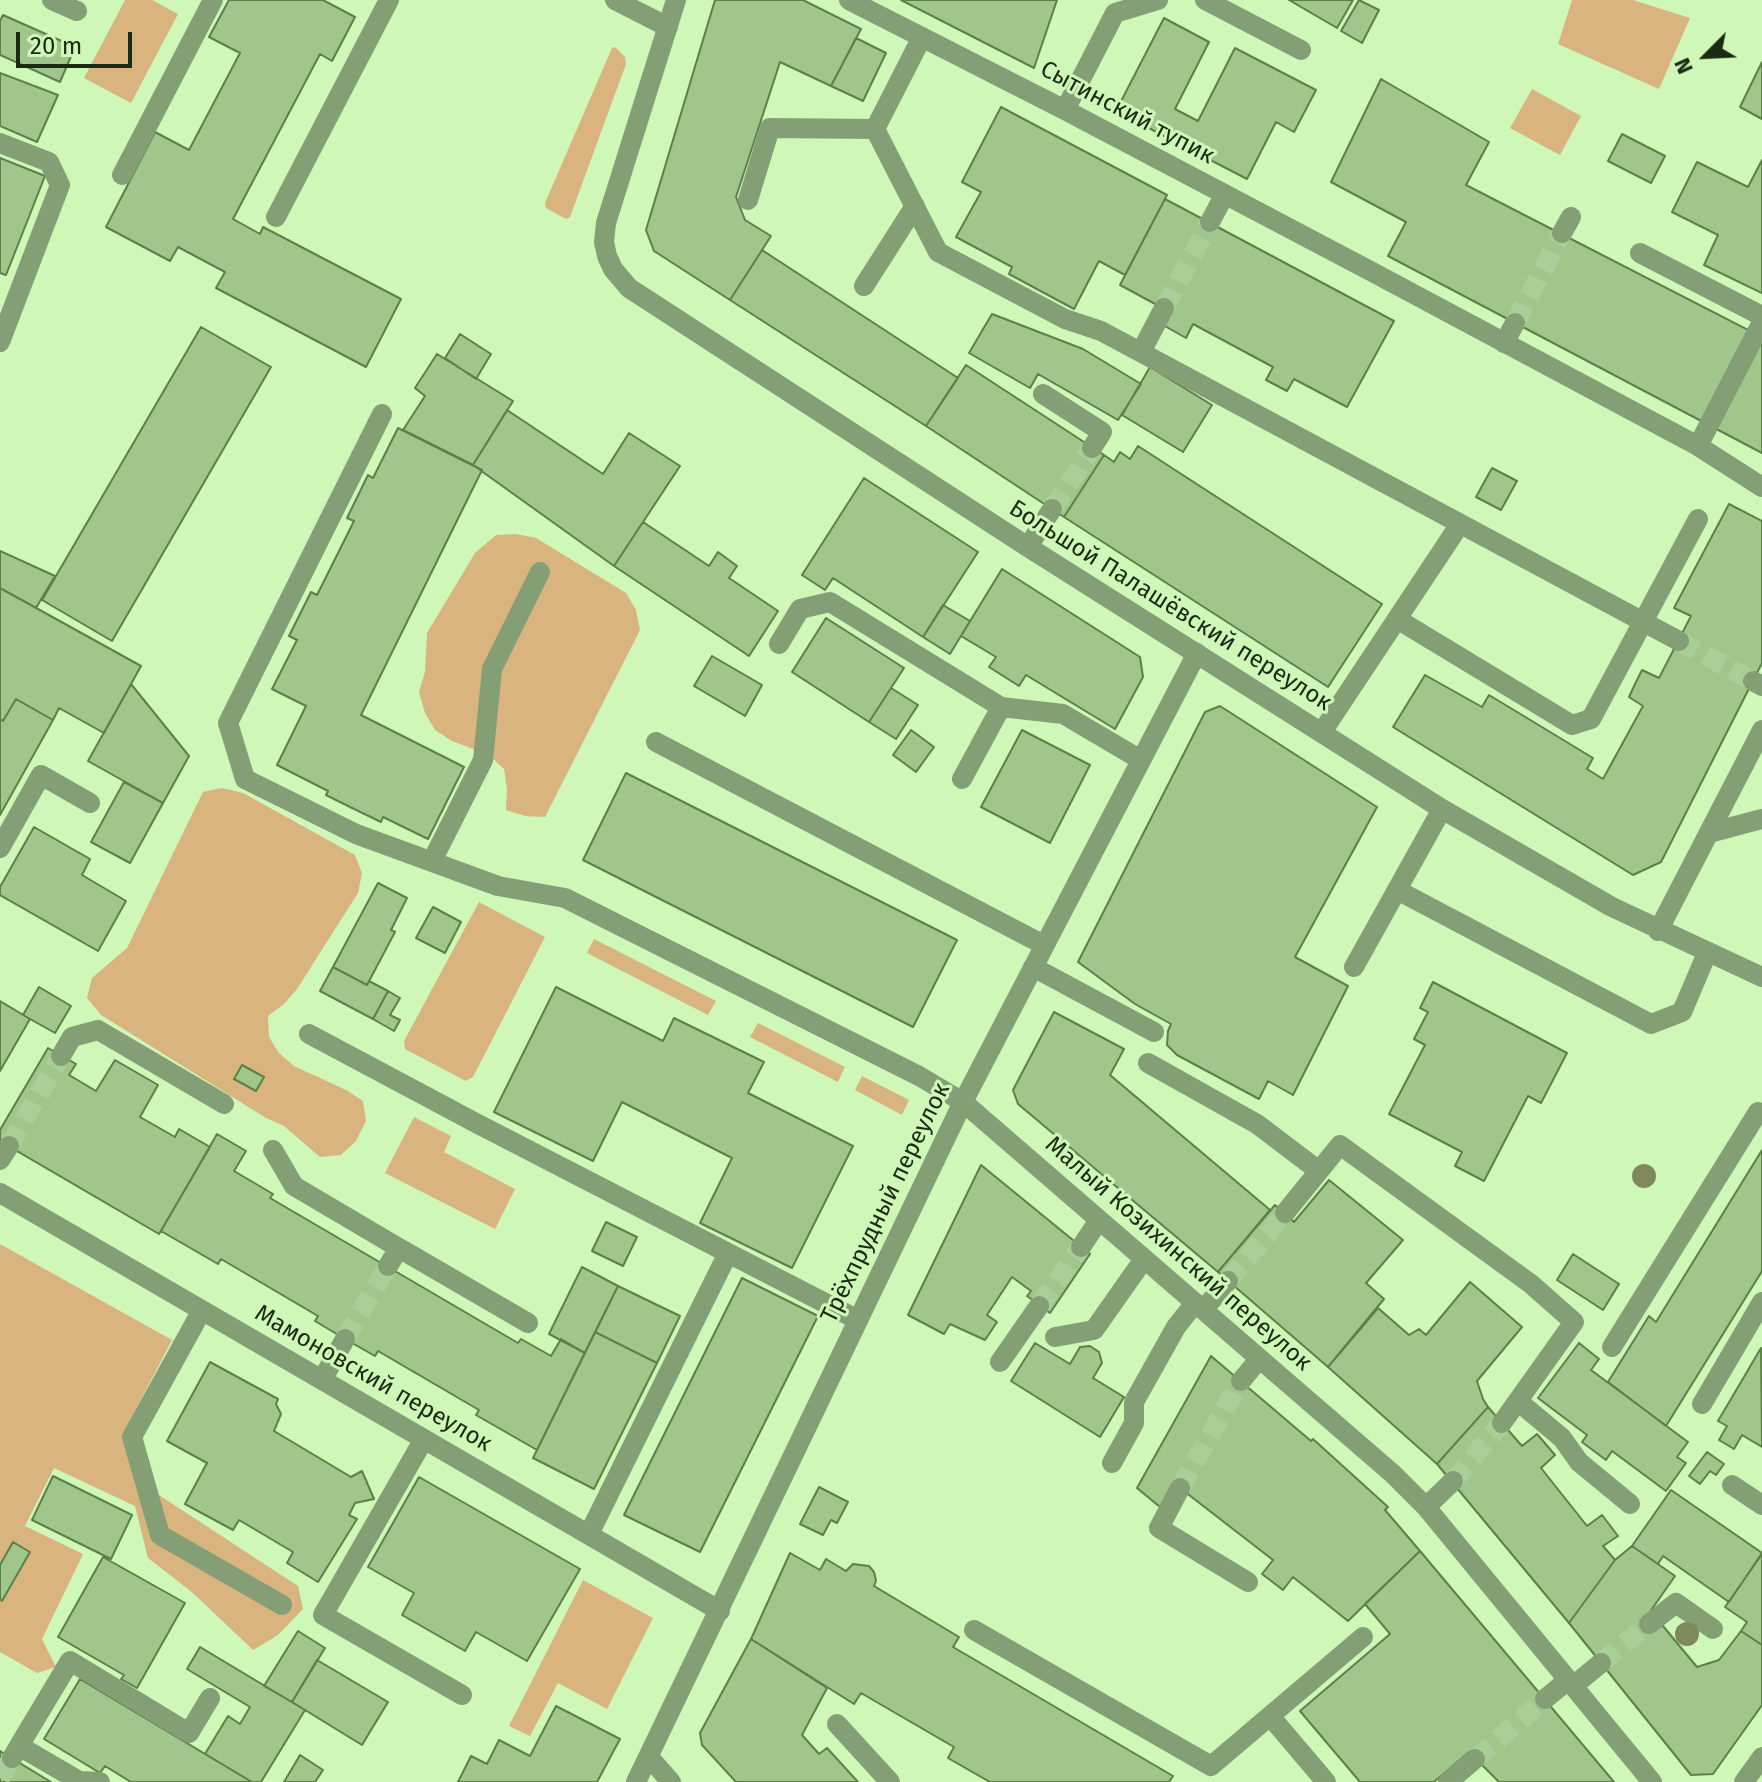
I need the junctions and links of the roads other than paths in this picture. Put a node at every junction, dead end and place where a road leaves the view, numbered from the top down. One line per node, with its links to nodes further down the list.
1 (52, 0): 9 (street)
2 (213, 0): 16 (street)
3 (389, 0): 20 (street)
4 (615, 0): 10 (street)
5 (676, 0): 10 (street)
6 (849, 0): 11 (street, Сытинский тупик)
7 (1158, 0): 13 (street)
8 (1205, 0): 12 (street)
9 (77, 11)
10 (668, 27): 38 (street, Большой Палашёвский переулок)
11 (922, 37): 13 (street, Сытинский тупик); 14 (street)
12 (1301, 50)
13 (1065, 110): 17 (street, Сытинский тупик)
14 (875, 129): 18 (street); 19 (street)
15 (0, 143): 27 (street)
16 (122, 175)
17 (1225, 194): 21 (street); 28 (street, Сытинский тупик)
18 (748, 200)
19 (915, 206): 23 (street); 29 (street)
20 (276, 217)
21 (1210, 222)
22 (1640, 253): 25 (street)
23 (864, 286)
24 (1164, 308): 29 (street)
25 (1762, 319): 32 (street)
26 (1515, 323): 28 (street)
27 (0, 342)
28 (1504, 343): 32 (street, Сытинский тупик)
29 (1141, 352): 37 (street)
30 (1043, 394): 33 (street)
31 (382, 414): 56 (street, Малый Козихинский переулок)
32 (1698, 446): 34 (street, Сытинский тупик)
33 (1092, 448)
34 (1762, 487)
35 (1052, 509): 38 (street)
36 (1698, 519): 41 (street)
37 (1460, 524): 40 (street); 41 (street)
38 (1028, 547): 44 (street, Большой Палашёвский переулок)
39 (540, 572): 56 (street)
40 (1397, 619): 41 (street); 47 (street)
41 (1643, 621): 42 (street)
42 (1679, 641)
43 (779, 644): 45 (street)
44 (1197, 653): 47 (street, Большой Палашёвский переулок); 49 (street, Трёхпрудный переулок)
45 (1001, 707): 49 (street); 50 (street)
46 (1762, 730): 54 (street)
47 (1322, 732): 52 (street, Большой Палашёвский переулок)
48 (656, 742): 59 (street)
49 (1141, 760): 59 (street, Трёхпрудный переулок)
50 (962, 779)
51 (90, 803): 55 (street)
52 (1442, 809): 57 (street); 58 (street, Большой Палашёвский переулок)
53 (1762, 819): 54 (street)
54 (1709, 833): 58 (street)
55 (0, 848)
56 (432, 861): 68 (street, Малый Козихинский переулок)
57 (1397, 890): 60 (street); 62 (street)
58 (1658, 931): 60 (street, Большой Палашёвский переулок)
59 (1044, 945): 61 (street, Трёхпрудный переулок)
60 (1707, 953): 63 (street, Большой Палашёвский переулок)
61 (1033, 967): 64 (street); 68 (street, Трёхпрудный переулок)
62 (1354, 967)
63 (1762, 977)
64 (1154, 1032)
65 (309, 1034): 78 (street)
66 (61, 1056): 69 (street)
67 (1148, 1063): 72 (street)
68 (963, 1102): 75 (street, Малый Козихинский переулок); 86 (street, Трёхпрудный переулок)
69 (224, 1104)
70 (1762, 1114): 91 (street)
71 (273, 1150): 77 (street)
72 (1319, 1171): 74 (street); 96 (street)
73 (0, 1193): 85 (street, Мамоновский переулок)
74 (1285, 1213)
75 (1099, 1220): 76 (street); 79 (street, Малый Козихинский переулок)
76 (1081, 1247)
77 (399, 1248): 80 (street); 87 (street)
78 (728, 1253): 86 (street); 107 (street)
79 (1144, 1259): 84 (street, Малый Козихинский переулок); 89 (street)
80 (388, 1266)
81 (1228, 1281): 84 (street)
82 (1762, 1302): 88 (street)
83 (1039, 1306): 93 (street)
84 (1199, 1307): 92 (street, Малый Козихинский переулок); 100 (street)
85 (202, 1310): 94 (street, Мамоновский переулок); 109 (street)
86 (858, 1320): 110 (street, Трёхпрудный переулок)
87 (528, 1323)
88 (1756, 1326): 97 (street)
89 (1055, 1337)
90 (345, 1339): 94 (street)
91 (1612, 1347)
92 (1259, 1359): 95 (street); 106 (street, Малый Козихинский переулок)
93 (1000, 1362)
94 (322, 1380): 99 (street, Мамоновский переулок)
95 (1241, 1381)
96 (1519, 1402): 98 (street); 104 (street)
97 (1702, 1404)
98 (1502, 1423)
99 (424, 1439): 107 (street, Мамоновский переулок); 117 (street)
100 (1112, 1463)
101 (1453, 1481): 106 (street)
102 (1732, 1485): 105 (street)
103 (1180, 1488): 108 (street)
104 (1630, 1504)
105 (1762, 1505)
106 (1426, 1507): 116 (street, Малый Козихинский переулок)
107 (589, 1534): 110 (street, Мамоновский переулок)
108 (1248, 1582)
109 (282, 1605)
110 (720, 1611): 122 (street, Трёхпрудный переулок)
111 (1649, 1624): 112 (street)
112 (1713, 1629)
113 (974, 1630): 120 (street)
114 (1363, 1637): 120 (street)
115 (1601, 1663): 116 (street)
116 (1570, 1683): 119 (street); 131 (street, Малый Козихинский переулок)
117 (462, 1695)
118 (210, 1698): 125 (street)
119 (1545, 1699)
120 (1270, 1716): 129 (street)
121 (837, 1724): 128 (street)
122 (649, 1757): 126 (street, Трёхпрудный переулок); 127 (street)
123 (1762, 1757): 132 (street)
124 (1475, 1759): 130 (street)
125 (100, 1782)
126 (636, 1782)
127 (671, 1782)
128 (890, 1782)
129 (1326, 1782)
130 (1448, 1782)
131 (1652, 1782)
132 (1744, 1782)

